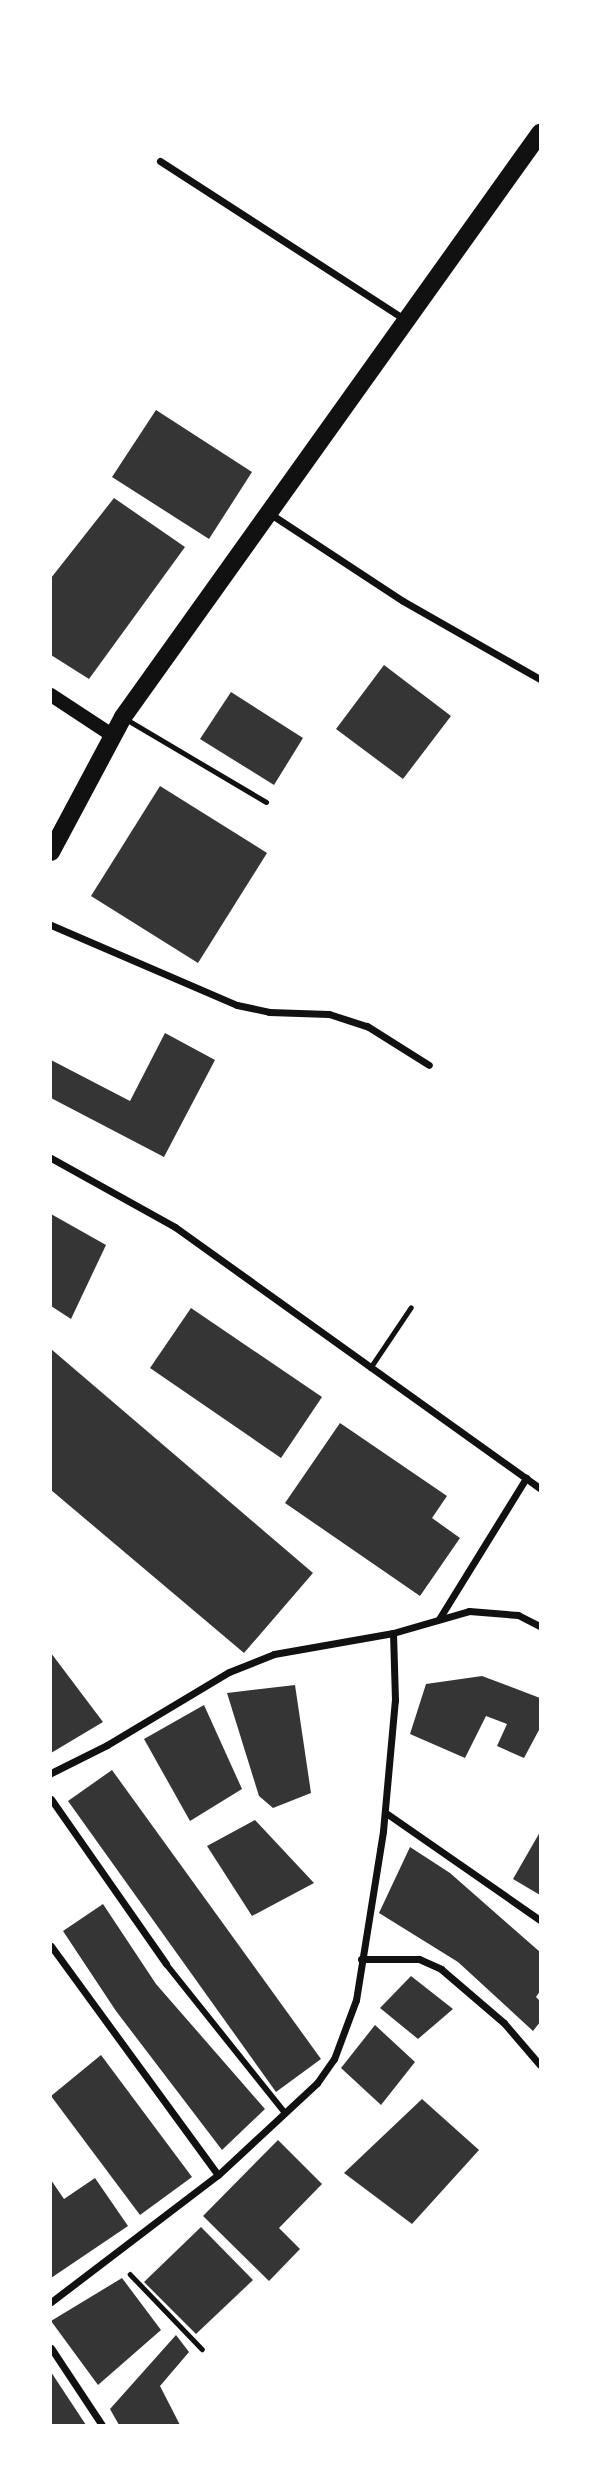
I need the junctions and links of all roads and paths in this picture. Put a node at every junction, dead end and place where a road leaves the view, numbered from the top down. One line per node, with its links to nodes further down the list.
1 (540, 133): 3 (main road)
2 (160, 161): 3 (street)
3 (404, 320): 4 (main road)
4 (268, 513): 5 (street); 7 (main road)
5 (540, 679)
6 (51, 695): 8 (main road)
7 (123, 717): 8 (main road); 9 (lane)
8 (112, 735): 10 (main road)
9 (267, 802)
10 (51, 852)
11 (51, 925): 12 (street)
12 (429, 1065)
13 (51, 1158): 15 (street)
14 (411, 1307): 15 (lane)
15 (370, 1368): 16 (street)
16 (526, 1478): 17 (street); 18 (street)
17 (540, 1488)
18 (439, 1620): 19 (street); 20 (street)
19 (540, 1626)
20 (393, 1633): 21 (street); 23 (street)
21 (51, 1773)
22 (51, 1799): 27 (street)
23 (386, 1813): 24 (street); 26 (street)
24 (540, 1920)
25 (51, 1946): 30 (street)
26 (361, 1959): 28 (street); 29 (street)
27 (166, 1964): 29 (street)
28 (540, 2065)
29 (284, 2112): 30 (street)
30 (218, 2175): 31 (street)
31 (115, 2253): 32 (street); 34 (path)
32 (51, 2302)
33 (51, 2348): 35 (street)
34 (202, 2349)
35 (102, 2425)

